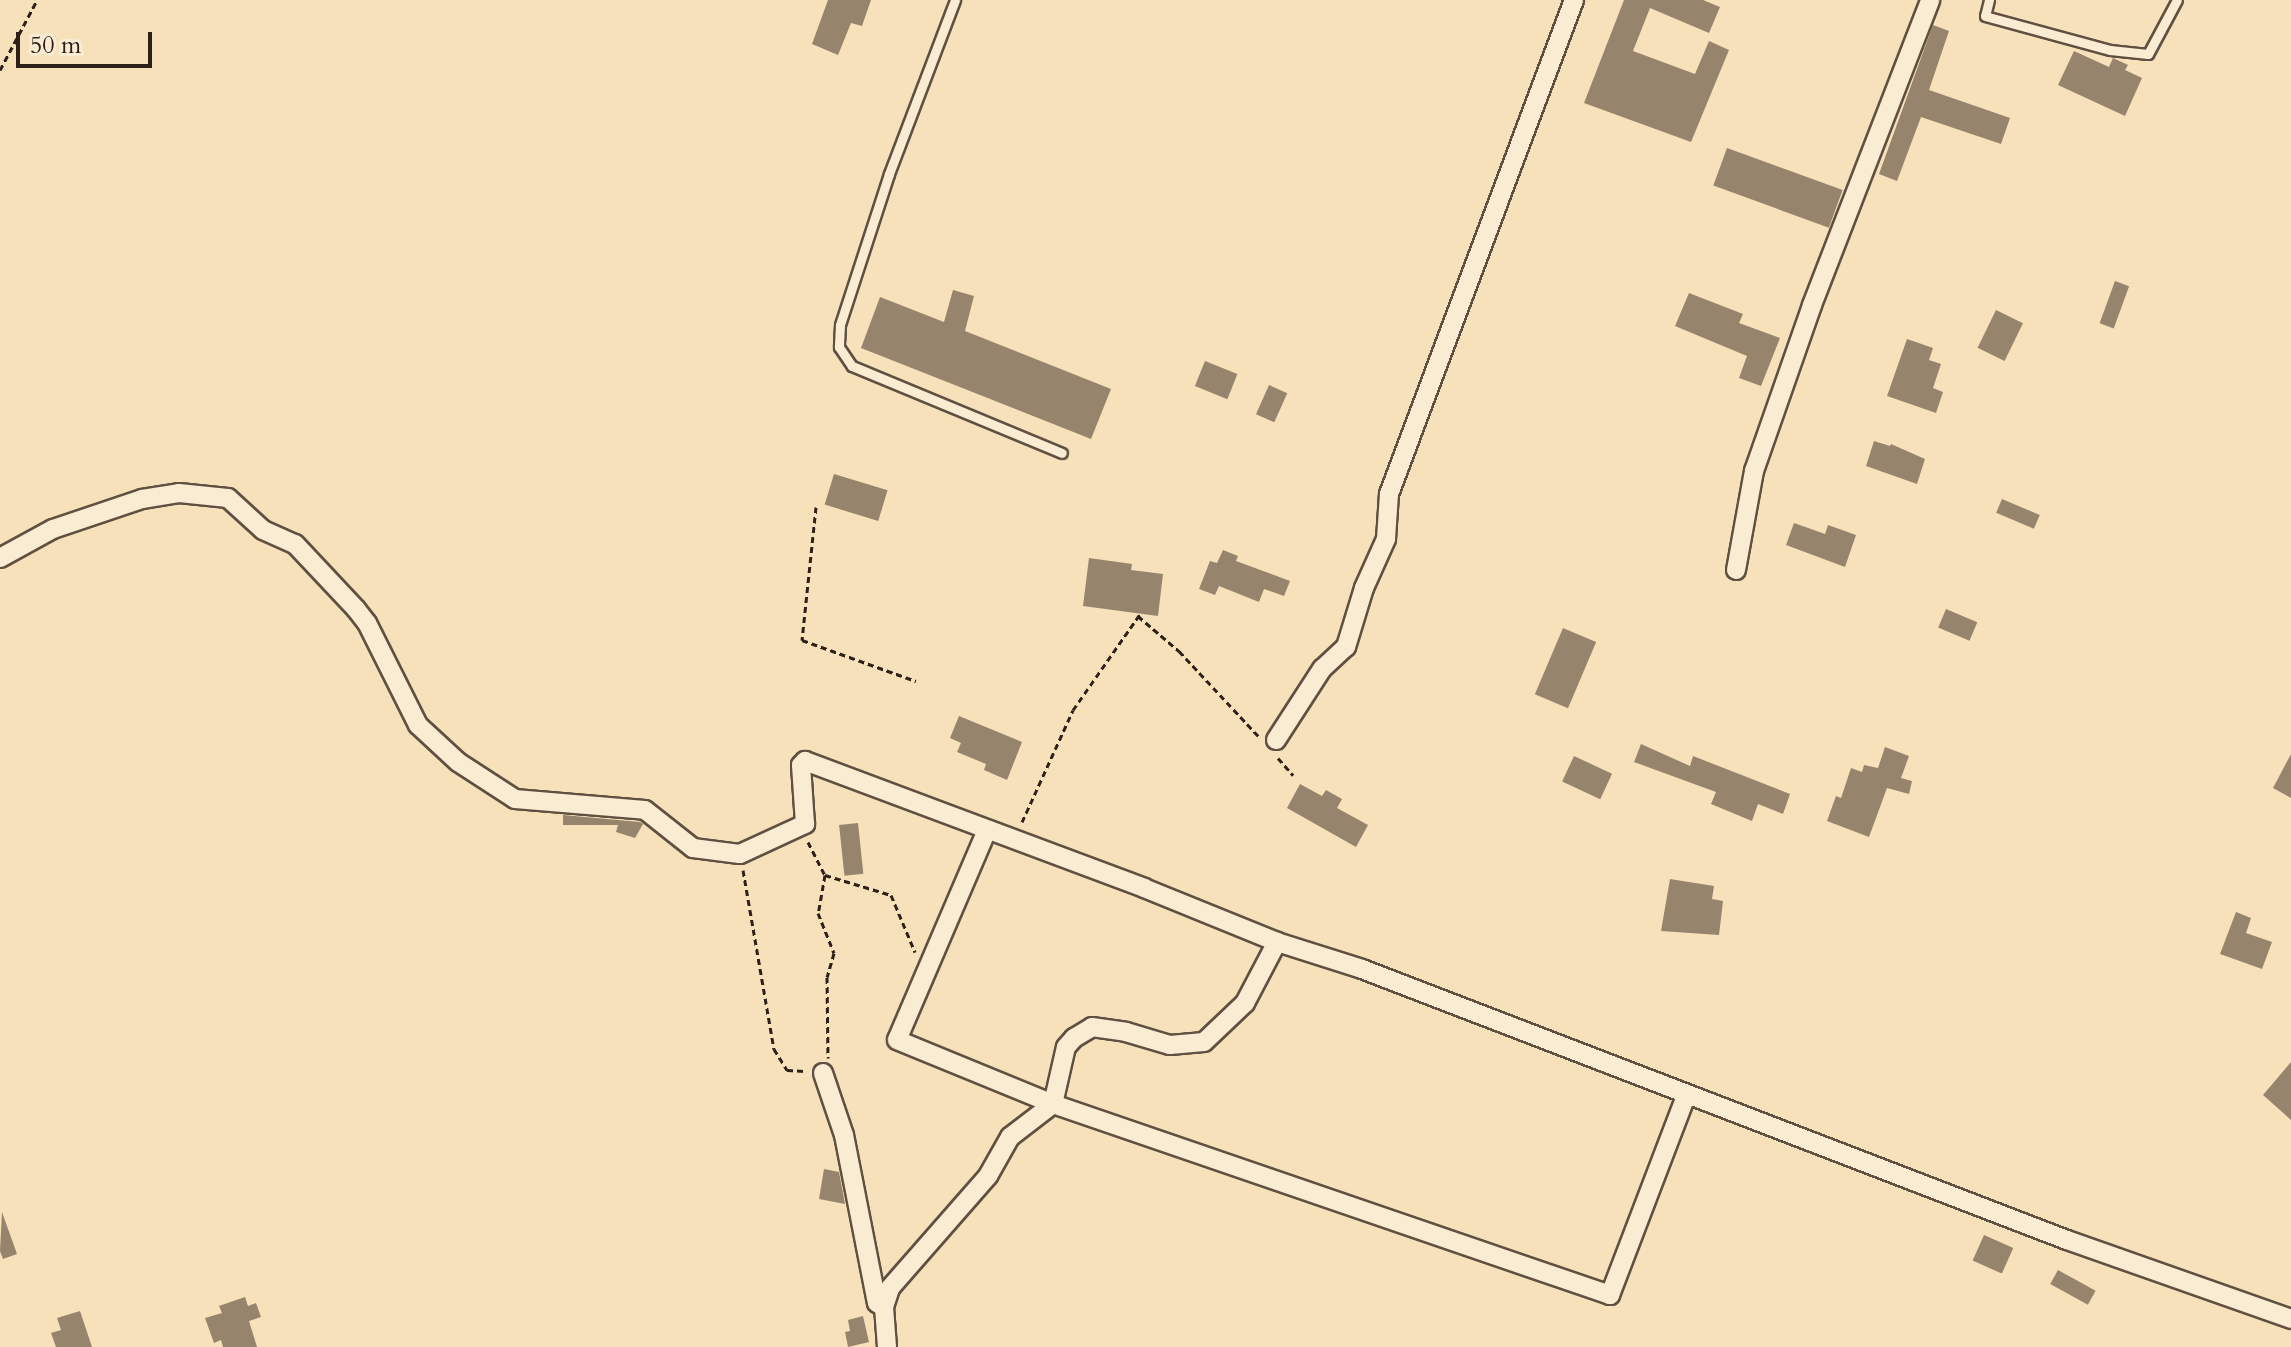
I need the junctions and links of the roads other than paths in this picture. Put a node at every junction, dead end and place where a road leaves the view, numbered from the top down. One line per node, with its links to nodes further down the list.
1 (955, 0): 6 (lane)
2 (1574, 0): 9 (street)
3 (1930, 0): 8 (street)
4 (1989, 0): 5 (lane)
5 (2177, 0)
6 (1062, 453)
7 (0, 558): 10 (street)
8 (1736, 570)
9 (1270, 744)
10 (987, 830): 11 (street); 14 (street)
11 (1277, 942): 13 (street); 14 (street)
12 (823, 1073): 15 (street)
13 (1686, 1096): 14 (street); 16 (street)
14 (1053, 1104): 15 (street)
15 (884, 1307): 17 (street)
16 (2291, 1319)
17 (887, 1347)

